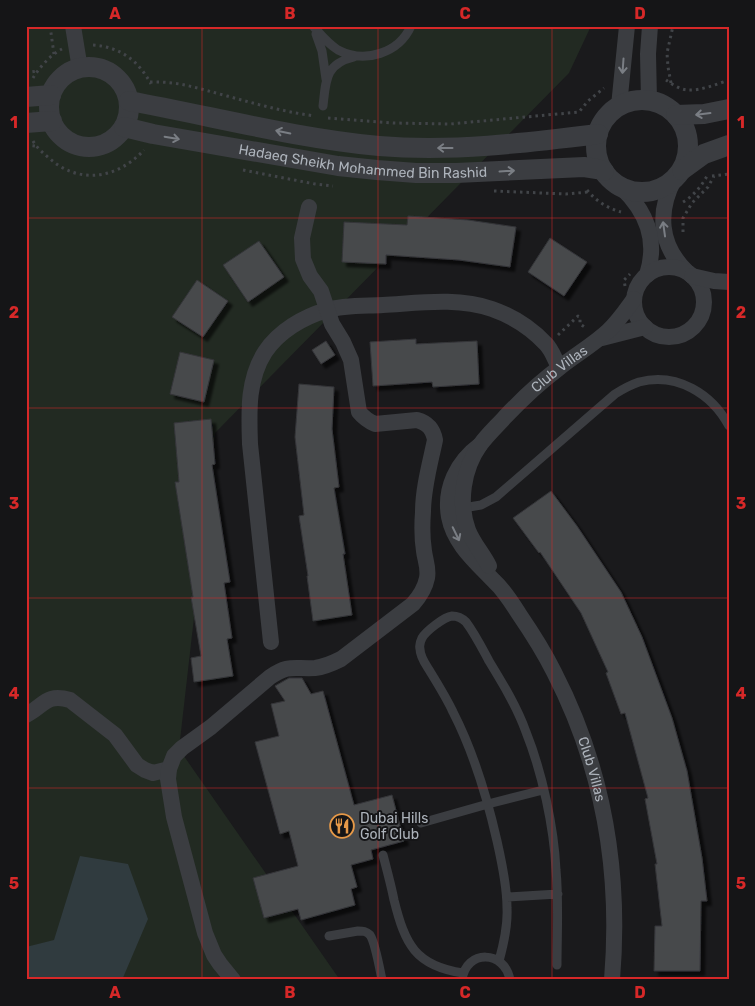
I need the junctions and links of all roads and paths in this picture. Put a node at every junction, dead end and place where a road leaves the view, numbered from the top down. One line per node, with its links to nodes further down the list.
1 (50, 26): 8 (path)
2 (73, 26): 10 (street)
3 (313, 26): 9 (lane); 14 (lane)
4 (411, 26): 9 (lane)
5 (627, 26): 15 (street, one-way to 15)
6 (650, 26): 13 (street)
7 (673, 26): 18 (path)
8 (54, 54)
9 (356, 56): 14 (lane)
10 (80, 69): 19 (street); 22 (street)
11 (37, 71): 12 (path)
12 (26, 73)
13 (649, 76): 18 (path); 21 (street)
14 (326, 79): 23 (lane)
15 (622, 80): 17 (path); 24 (street)
16 (729, 80): 18 (path)
17 (150, 82)
18 (672, 83)
19 (51, 95): 20 (street); 27 (street)
20 (26, 98)
21 (650, 100): 24 (street); 26 (street)
22 (129, 101): 29 (street); 31 (street, Hadaeq Sheikh Mohammed Bin Rashid, one-way to 22)
23 (323, 106)
24 (619, 106): 31 (street)
25 (729, 109): 26 (street, one-way to 26)
26 (676, 115): 36 (street)
27 (52, 121): 28 (street); 29 (street)
28 (27, 123): 34 (path)
29 (124, 127): 30 (street, Hadaeq Sheikh Mohammed Bin Rashid)
30 (153, 134): 34 (path); 35 (street, Hadaeq Sheikh Mohammed Bin Rashid, one-way to 35)
31 (598, 134): 35 (street)
32 (26, 145): 34 (path)
33 (729, 145): 36 (street)
34 (36, 146)
35 (604, 172): 40 (street)
36 (678, 174): 40 (street); 46 (street, one-way to 36)
37 (729, 174): 38 (path)
38 (714, 176): 39 (path); 44 (path)
39 (707, 177)
40 (621, 187): 45 (street)
41 (308, 207): 49 (street)
42 (618, 211): 43 (path)
43 (622, 215)
44 (683, 235)
45 (639, 273): 46 (street); 48 (street); 48 (path)
46 (689, 273): 47 (street); 50 (street)
47 (729, 284): 50 (street)
48 (630, 295): 51 (street); 52 (street)
49 (328, 310): 53 (street); 57 (street); 58 (street)
50 (703, 310): 51 (street)
51 (645, 327): 52 (street)
52 (594, 333): 53 (path); 54 (street, Club Villas)
53 (547, 346): 54 (street)
54 (559, 367): 56 (street, Club Villas)
55 (729, 426): 56 (lane)
56 (456, 508): 57 (street); 74 (street, Club Villas)
57 (422, 512): 60 (street)
58 (271, 642)
59 (26, 715): 60 (street)
60 (169, 769): 71 (street)
61 (544, 790): 62 (lane); 62 (lane); 65 (lane)
62 (488, 804): 63 (lane); 66 (lane)
63 (420, 824)
64 (383, 855): 70 (lane)
65 (558, 894): 66 (lane); 69 (lane)
66 (507, 897): 68 (lane)
67 (329, 936): 72 (lane)
68 (499, 960): 70 (lane); 73 (lane)
69 (557, 965)
70 (463, 977)
71 (233, 980)
72 (382, 980)
73 (510, 980)
74 (612, 980)

